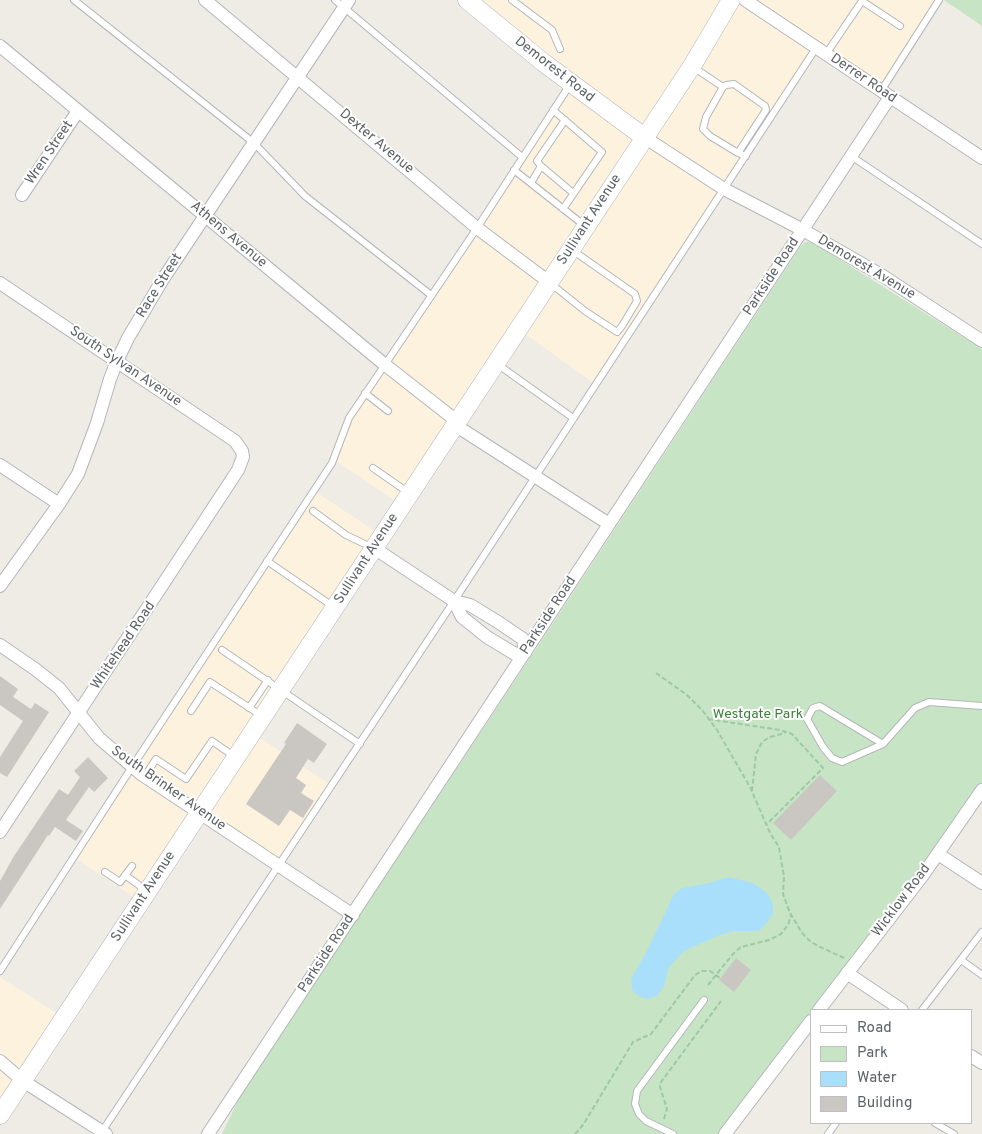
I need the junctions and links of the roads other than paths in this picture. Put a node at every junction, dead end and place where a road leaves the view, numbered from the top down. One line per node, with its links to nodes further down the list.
1 (74, 0): 22 (lane)
2 (205, 0): 14 (street, Dexter Avenue)
3 (512, 0): 11 (lane)
4 (731, 0): 13 (main road, Sullivant Avenue)
5 (745, 0): 12 (street, Derrer Road)
6 (939, 0): 17 (lane)
7 (474, 2): 15 (main road, Demorest Road)
8 (343, 3): 14 (street, Race Street); 26 (lane)
9 (900, 26): 12 (lane)
10 (0, 46): 19 (street, Athens Avenue)
11 (560, 49)
12 (821, 51): 17 (street, Derrer Road); 24 (lane)
13 (692, 66): 16 (lane); 21 (main road, Sullivant Avenue)
14 (297, 76): 22 (street, Race Street); 37 (street, Dexter Avenue)
15 (570, 84): 18 (lane); 21 (main road, Demorest Road)
16 (723, 88): 23 (lane); 23 (lane)
17 (885, 94): 25 (street, Parkside Road); 27 (street, Derrer Road)
18 (553, 110): 20 (lane); 26 (lane)
19 (78, 111): 33 (street, Wren Street); 35 (street, Athens Avenue)
20 (565, 120): 28 (lane); 32 (lane)
21 (644, 137): 31 (street, Demorest Avenue); 36 (main road, Sullivant Avenue)
22 (254, 143): 35 (street, Race Street); 43 (lane)
23 (738, 153): 24 (lane)
24 (746, 156): 31 (lane)
25 (851, 156): 38 (street, Parkside Road); 39 (lane)
26 (522, 157): 29 (lane)
27 (982, 158)
28 (541, 166): 30 (lane); 32 (lane)
29 (514, 170): 30 (lane); 37 (lane)
30 (530, 183): 34 (lane)
31 (724, 188): 38 (street, Demorest Avenue); 50 (lane)
32 (573, 193): 34 (lane)
33 (22, 195)
34 (563, 208): 36 (lane)
35 (205, 216): 45 (street, Race Street); 47 (street, Athens Avenue)
36 (586, 226): 40 (main road, Sullivant Avenue)
37 (477, 228): 41 (street, Dexter Avenue); 43 (lane)
38 (803, 230): 44 (street, Demorest Avenue); 59 (street, Parkside Road)
39 (982, 244)
40 (571, 250): 41 (main road, Sullivant Avenue); 41 (lane)
41 (549, 282): 46 (main road, Sullivant Avenue)
42 (0, 283): 45 (street, South Sylvan Avenue)
43 (432, 295): 47 (lane)
44 (982, 341)
45 (117, 361): 52 (street, South Sylvan Avenue); 57 (street, Race Street)
46 (496, 363): 50 (lane); 51 (main road, Sullivant Avenue)
47 (384, 364): 48 (lane); 51 (street, Athens Avenue)
48 (365, 393): 49 (lane); 61 (lane)
49 (388, 411)
50 (573, 418): 55 (lane)
51 (456, 423): 55 (street, Athens Avenue); 56 (main road, Sullivant Avenue)
52 (243, 457): 72 (street, Whitehead Road)
53 (0, 465): 57 (street)
54 (373, 468): 56 (lane)
55 (535, 476): 59 (street, Athens Avenue); 63 (lane)
56 (410, 494): 60 (main road, Sullivant Avenue)
57 (59, 504): 62 (street, Race Street)
58 (313, 511): 60 (lane)
59 (609, 524): 67 (street, Parkside Road)
60 (374, 548): 63 (street); 64 (main road, Sullivant Avenue)
61 (267, 561): 64 (lane); 76 (lane)
62 (0, 586)
63 (454, 601): 67 (street); 67 (street); 73 (lane)
64 (335, 608): 68 (main road, Sullivant Avenue)
65 (0, 645): 72 (street, South Brinker Avenue)
66 (222, 650): 68 (lane)
67 (525, 653): 88 (street, Parkside Road)
68 (274, 685): 71 (main road, Sullivant Avenue); 73 (lane)
69 (982, 706): 74 (lane)
70 (191, 711): 71 (lane)
71 (256, 712): 75 (main road, Sullivant Avenue)
72 (79, 713): 76 (street, South Brinker Avenue); 80 (street, Whitehead Road)
73 (360, 744): 82 (lane)
74 (883, 744): 74 (lane)
75 (236, 758): 77 (lane); 79 (main road, Sullivant Avenue)
76 (132, 767): 77 (street, South Brinker Avenue); 91 (lane)
77 (145, 776): 79 (street, South Brinker Avenue)
78 (982, 790): 81 (street, Wicklow Road)
79 (200, 813): 82 (street, South Brinker Avenue); 87 (main road, Sullivant Avenue)
80 (0, 832)
81 (938, 854): 86 (street); 92 (street, Wicklow Road)
82 (278, 865): 88 (street, South Brinker Avenue); 104 (lane)
83 (132, 866): 85 (lane)
84 (104, 872): 85 (lane)
85 (125, 876): 87 (lane)
86 (982, 884)
87 (148, 891): 100 (main road, Sullivant Avenue)
88 (353, 915): 101 (street, Parkside Road)
89 (982, 932): 90 (lane)
90 (961, 960): 93 (lane); 97 (lane)
91 (0, 971)
92 (847, 973): 95 (street, Wicklow Road); 96 (street)
93 (982, 975)
94 (704, 1000): 107 (lane)
95 (820, 1009)
96 (901, 1009)
97 (923, 1009)
98 (810, 1022): 108 (street)
99 (0, 1060): 100 (street)
100 (23, 1081): 102 (main road, Sullivant Avenue); 104 (street)
101 (230, 1102): 105 (street, Parkside Road); 106 (lane)
102 (0, 1115)
103 (936, 1124): 109 (lane)
104 (103, 1133)
105 (208, 1134)
106 (217, 1134)
107 (672, 1134)
108 (725, 1134)
109 (954, 1134)

